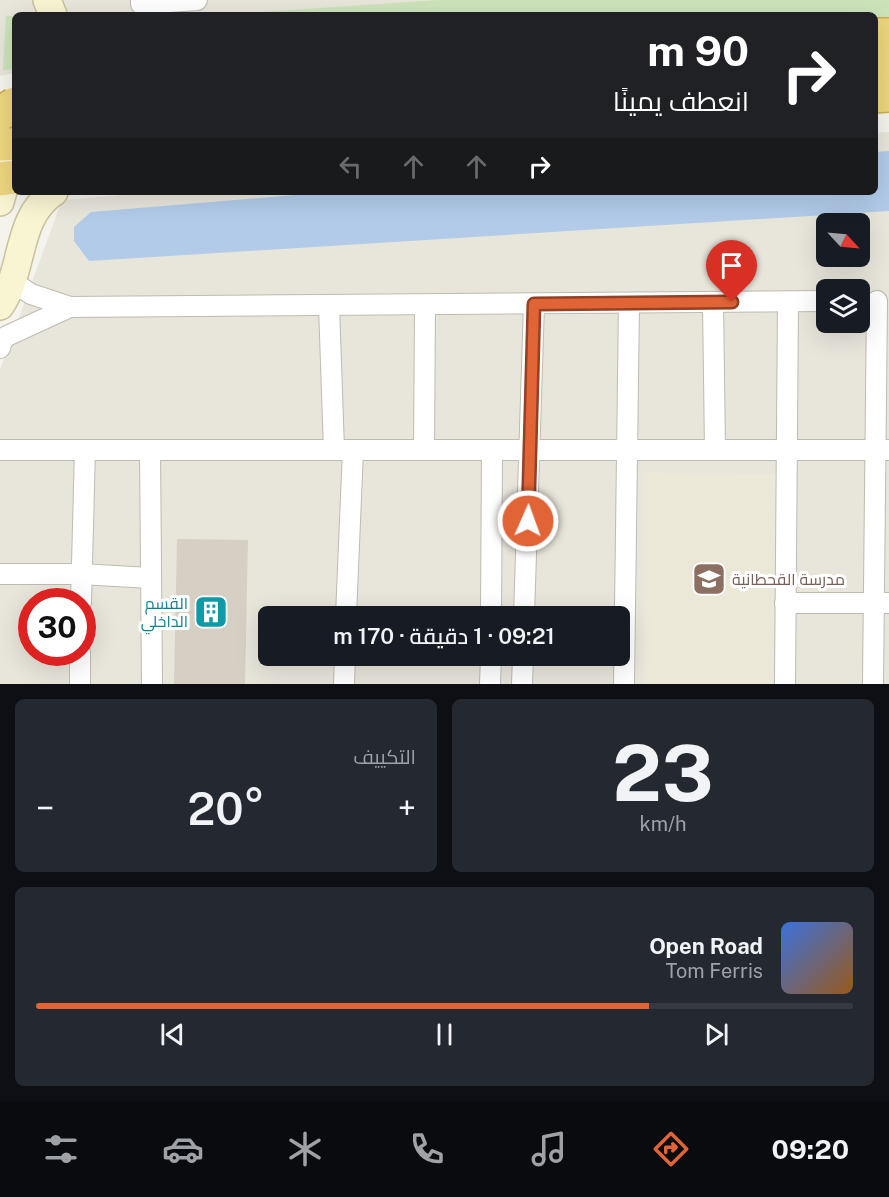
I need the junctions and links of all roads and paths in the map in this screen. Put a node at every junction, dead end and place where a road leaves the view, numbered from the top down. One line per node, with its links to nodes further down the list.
1 (141, 0): 2 (street)
2 (197, 0)
3 (12, 157): 4 (main road)
4 (5, 184)
5 (51, 195): 6 (main road)
6 (13, 282): 14 (main road); 16 (street)
7 (816, 301): 10 (street)
8 (875, 301): 28 (street)
9 (713, 302): 10 (street); 11 (street); 26 (street)
10 (788, 302): 27 (street)
11 (629, 303): 12 (street); 25 (street)
12 (534, 304): 13 (street); 24 (street)
13 (424, 305): 15 (street); 22 (street)
14 (0, 306)
15 (329, 306): 16 (street); 21 (street)
16 (70, 307): 17 (street)
17 (0, 348)
18 (0, 450): 19 (street)
19 (85, 450): 20 (street); 30 (street)
20 (150, 450): 21 (street); 31 (street)
21 (343, 450): 22 (street); 35 (street)
22 (424, 450): 23 (street)
23 (492, 450): 24 (street); 36 (street)
24 (531, 450): 25 (street); 37 (street)
25 (626, 450): 26 (street); 47 (street)
26 (715, 450): 27 (street)
27 (785, 450): 28 (street); 33 (street)
28 (882, 450): 34 (street)
29 (0, 574): 30 (street)
30 (81, 574): 31 (street); 32 (street)
31 (150, 578): 43 (street)
32 (81, 588)
33 (785, 603): 34 (street); 48 (street)
34 (881, 603): 49 (street)
35 (346, 606)
36 (491, 606)
37 (524, 606)
38 (80, 666): 42 (street)
39 (345, 666): 44 (street)
40 (491, 666): 45 (street)
41 (523, 666): 46 (street)
42 (80, 684)
43 (152, 684)
44 (344, 684)
45 (490, 684)
46 (522, 684)
47 (624, 684)
48 (785, 684)
49 (873, 684)

